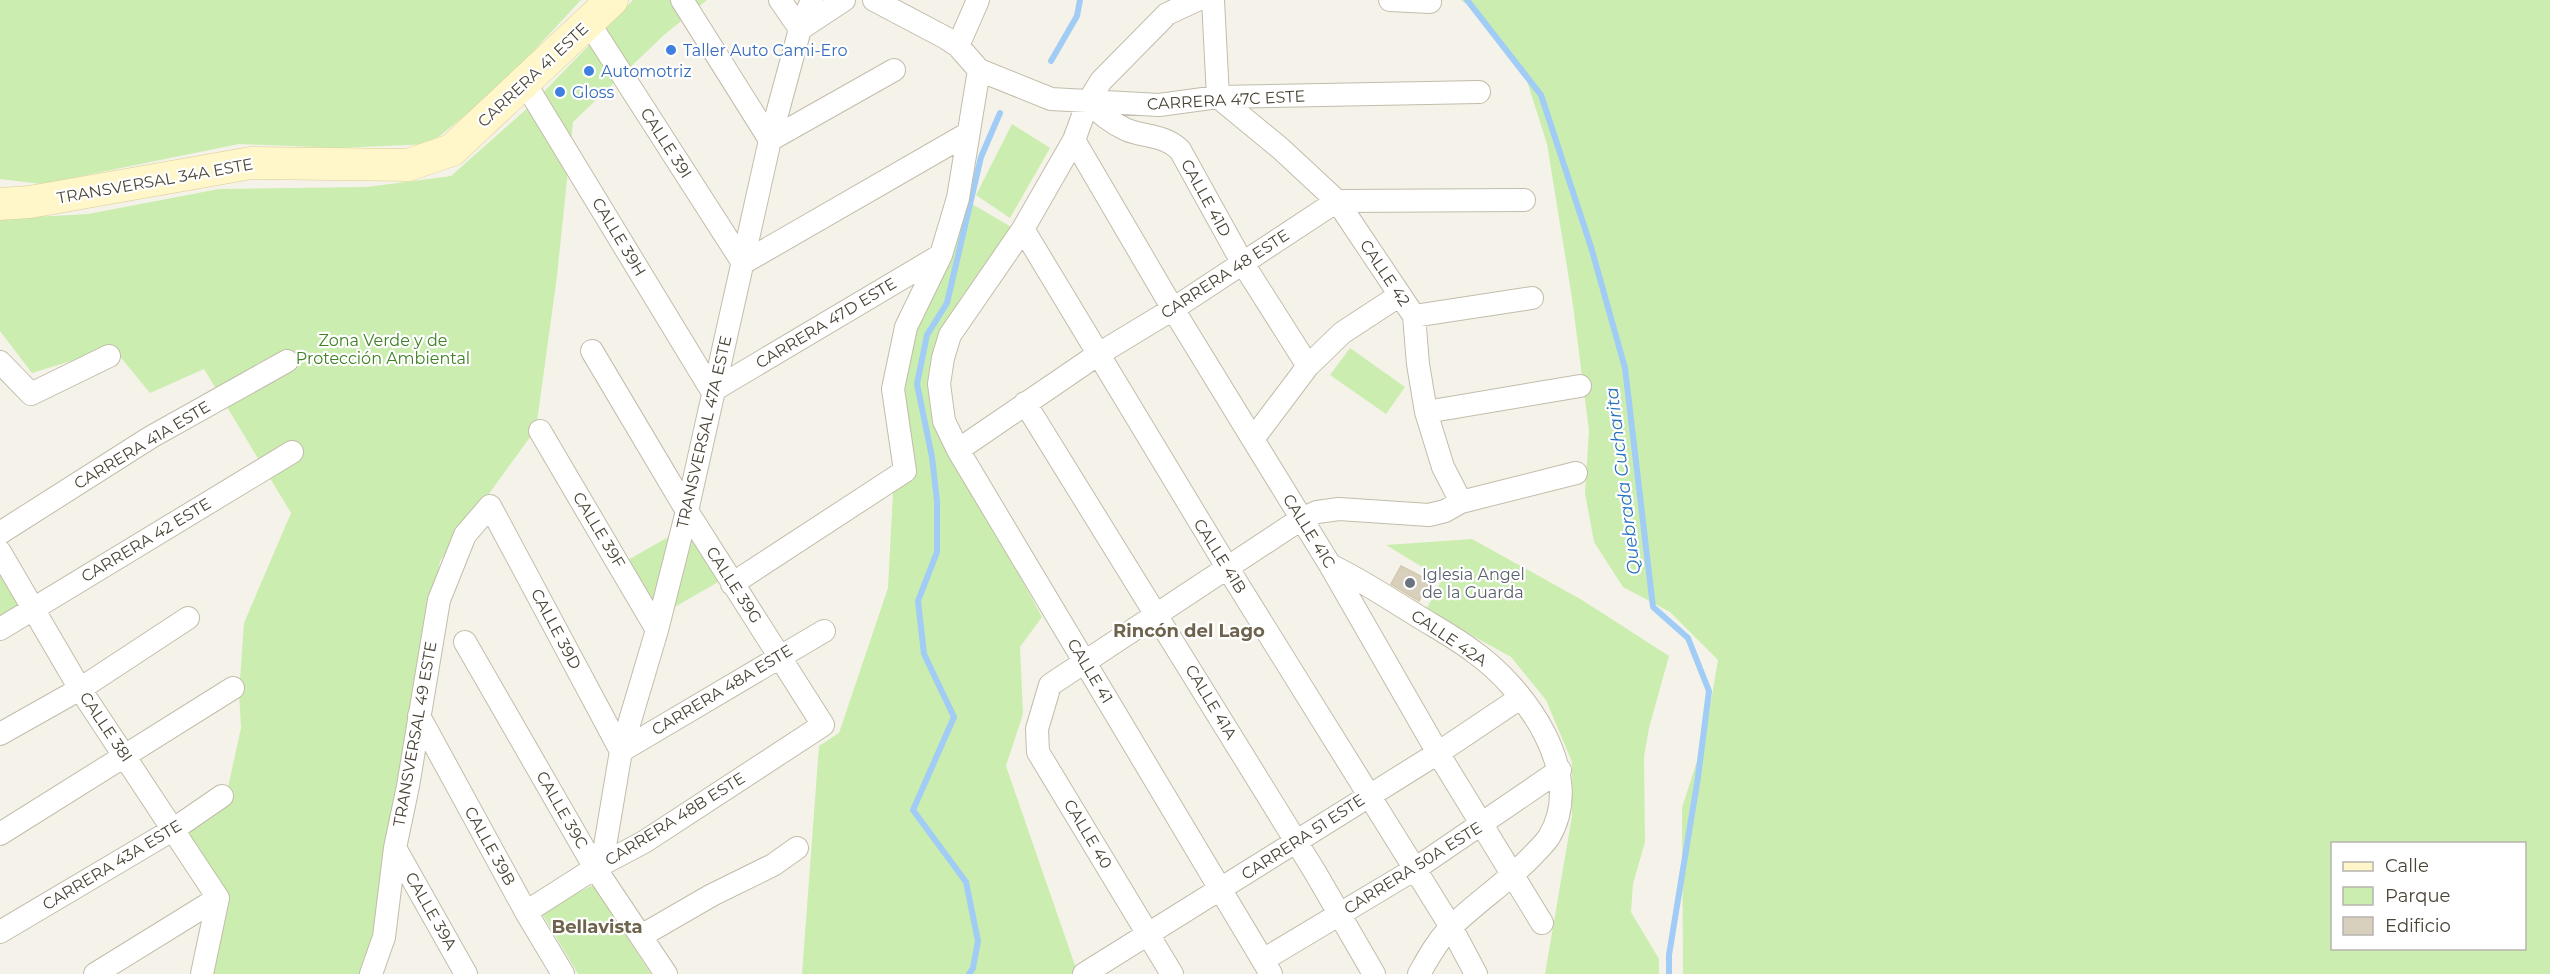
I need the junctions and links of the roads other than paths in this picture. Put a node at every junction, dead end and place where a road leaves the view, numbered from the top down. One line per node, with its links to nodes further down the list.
1 (612, 0): 12 (street, CARRERA 41 ESTE)
2 (682, 0): 22 (street)
3 (780, 0): 13 (street)
4 (812, 0): 13 (street, TRANSVERSAL 47A ESTE)
5 (844, 0): 13 (street)
6 (874, 0): 14 (street)
7 (978, 0): 14 (street)
8 (1197, 0): 20 (street)
9 (1213, 0): 19 (street)
10 (1390, 0): 11 (street)
11 (1430, 2)
12 (589, 23): 17 (street, CARRERA 41 ESTE); 31 (street, CALLE 39I)
13 (800, 29): 22 (street, TRANSVERSAL 47A ESTE)
14 (958, 46): 16 (street)
15 (894, 70): 22 (street)
16 (979, 70): 20 (street, CARRERA 47C ESTE); 21 (street)
17 (525, 83): 24 (street, CARRERA 41 ESTE); 43 (street, CALLE 39H)
18 (1479, 92): 19 (street, CARRERA 47C ESTE)
19 (1218, 97): 20 (street, CARRERA 47C ESTE); 26 (street, CALLE 42)
20 (1088, 102): 23 (street); 30 (street, CALLE 41D)
21 (967, 134): 29 (street); 31 (street)
22 (770, 140): 31 (street, TRANSVERSAL 47A ESTE)
23 (1074, 140): 28 (street); 34 (street, CALLE 41C)
24 (452, 150): 27 (street, TRANSVERSAL 34A ESTE)
25 (1524, 200): 26 (street)
26 (1337, 201): 30 (street, CARRERA 48 ESTE); 32 (street, CALLE 42)
27 (0, 204)
28 (1023, 229): 37 (street, CALLE 41B); 48 (street, CALLE 41)
29 (941, 255): 43 (street, CARRERA 47D ESTE); 59 (street)
30 (1242, 262): 34 (street, CARRERA 48 ESTE); 41 (street, CALLE 41D)
31 (743, 263): 43 (street, TRANSVERSAL 47A ESTE)
32 (1400, 295): 35 (street, CALLE 42); 41 (street)
33 (1532, 298): 35 (street)
34 (1173, 309): 37 (street, CARRERA 48 ESTE); 47 (street, CALLE 41C)
35 (1414, 316): 45 (street, CALLE 42)
36 (592, 351): 53 (street, CALLE 39G)
37 (1097, 355): 44 (street, CARRERA 48 ESTE); 58 (street, CALLE 41B)
38 (109, 356): 40 (street)
39 (286, 361): 55 (street, CARRERA 41A ESTE)
40 (0, 362)
41 (1308, 366): 47 (street)
42 (1580, 387): 45 (street)
43 (712, 391): 53 (street, TRANSVERSAL 47A ESTE)
44 (1025, 403): 48 (street, CARRERA 48 ESTE); 61 (street, CALLE 41A)
45 (1426, 412): 51 (street, CALLE 42)
46 (540, 431): 64 (street, CALLE 39F)
47 (1253, 439): 54 (street, CALLE 41C)
48 (958, 450): 68 (street, CALLE 41)
49 (292, 452): 60 (street, CARRERA 42 ESTE)
50 (1576, 473): 51 (street)
51 (1461, 502): 54 (street)
52 (490, 506): 72 (street, TRANSVERSAL 49 ESTE); 75 (street, CALLE 39D)
53 (687, 511): 59 (street, CALLE 39G); 64 (street, TRANSVERSAL 47A ESTE)
54 (1301, 519): 57 (street, CALLE 41C); 58 (street)
55 (0, 533)
56 (0, 552): 60 (street, CALLE 38I)
57 (1330, 565): 71 (street, CALLE 42A); 76 (street, CALLE 41C)
58 (1227, 567): 61 (street); 79 (street, CALLE 41B)
59 (732, 584): 67 (street, CALLE 39G)
60 (34, 608): 63 (street, CARRERA 42 ESTE); 70 (street, CALLE 38I)
61 (1157, 614): 68 (street); 84 (street, CALLE 41A)
62 (188, 618): 70 (street)
63 (0, 629)
64 (657, 630): 75 (street, TRANSVERSAL 47A ESTE)
65 (824, 631): 67 (street, CARRERA 48A ESTE)
66 (465, 642): 87 (street, CALLE 39C)
67 (779, 655): 73 (street, CALLE 39G); 75 (street, CARRERA 48A ESTE)
68 (1085, 662): 90 (street, CALLE 41); 97 (street, CALLE 40)
69 (233, 688): 77 (street)
70 (80, 689): 74 (street); 77 (street, CALLE 38I)
71 (1520, 698): 76 (street, CARRERA 51 ESTE); 78 (street, CALLE 42A)
72 (419, 716): 85 (street, TRANSVERSAL 49 ESTE); 92 (street, CALLE 39B)
73 (823, 725): 87 (street, CARRERA 48B ESTE)
74 (0, 734)
75 (621, 751): 87 (street, TRANSVERSAL 47A ESTE)
76 (1438, 753): 79 (street, CARRERA 51 ESTE); 81 (street, CALLE 41C)
77 (125, 757): 82 (street, CALLE 38I); 83 (street)
78 (1560, 770): 81 (street, CARRERA 50A ESTE); 89 (street)
79 (1368, 795): 84 (street, CARRERA 51 ESTE); 88 (street, CALLE 41B)
80 (222, 796): 82 (street, CARRERA 43A ESTE)
81 (1482, 825): 88 (street, CARRERA 50A ESTE); 89 (street, CALLE 41C)
82 (174, 829): 91 (street, CALLE 38I); 96 (street, CARRERA 43A ESTE)
83 (0, 834)
84 (1296, 841): 90 (street, CARRERA 51 ESTE); 93 (street, CALLE 41A)
85 (395, 848): 102 (street, TRANSVERSAL 49 ESTE); 103 (street, CALLE 39A)
86 (797, 848): 98 (street)
87 (599, 866): 92 (street, CARRERA 48B ESTE); 98 (street, CALLE 39C)
88 (1415, 869): 93 (street, CARRERA 50A ESTE); 95 (street, CALLE 41B)
89 (1514, 876): 94 (street, CALLE 41C); 95 (street)
90 (1220, 890): 97 (street, CARRERA 51 ESTE); 99 (street, CALLE 41)
91 (218, 898): 100 (street); 101 (street)
92 (526, 912): 104 (street, CALLE 39B)
93 (1340, 915): 99 (street, CARRERA 50A ESTE); 108 (street, CALLE 41A)
94 (1542, 923)
95 (1451, 927): 109 (street); 110 (street, CALLE 41B)
96 (0, 932)
97 (1148, 933): 106 (street, CARRERA 51 ESTE); 107 (street, CALLE 40)
98 (641, 936): 105 (street, CALLE 39C)
99 (1267, 967)
100 (95, 974)
101 (202, 974)
102 (371, 974)
103 (466, 974)
104 (564, 974)
105 (666, 974)
106 (1084, 974)
107 (1172, 974)
108 (1374, 974)
109 (1419, 974)
110 (1476, 974)

